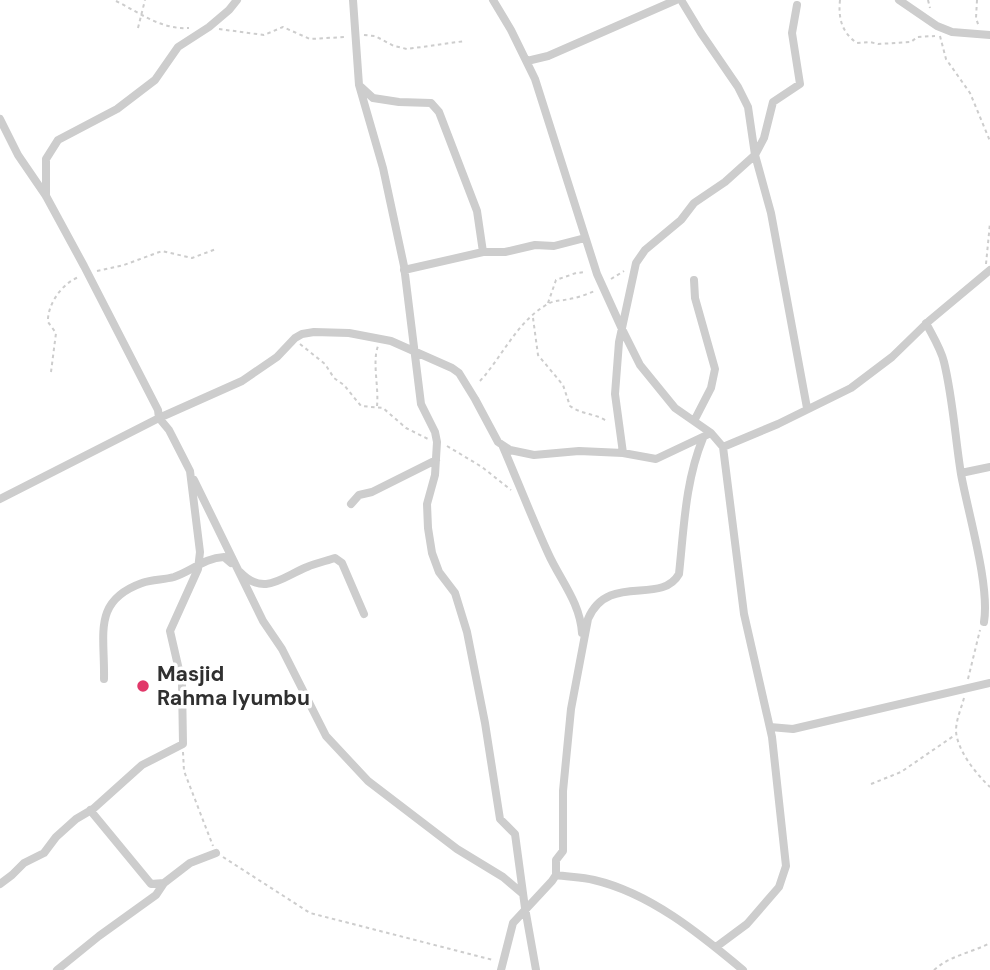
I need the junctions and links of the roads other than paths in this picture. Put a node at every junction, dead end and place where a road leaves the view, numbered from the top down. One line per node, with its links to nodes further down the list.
1 (237, 0): 12 (street)
2 (353, 0): 9 (street)
3 (493, 0): 8 (street)
4 (678, 0): 8 (street); 11 (street)
5 (899, 0): 7 (street)
6 (797, 5): 11 (street)
7 (988, 35)
8 (527, 61): 13 (street)
9 (359, 85): 14 (street); 15 (street)
10 (0, 119): 12 (street)
11 (755, 155): 19 (street); 21 (street)
12 (46, 196): 22 (street)
13 (585, 238): 14 (street); 19 (street)
14 (483, 252): 15 (street)
15 (404, 270): 20 (street)
16 (987, 272): 18 (street)
17 (694, 280): 23 (street)
18 (926, 323): 21 (street); 31 (street)
19 (622, 329): 23 (street); 27 (street)
20 (414, 350): 22 (street); 25 (street); 28 (street)
21 (807, 408): 26 (street)
22 (159, 418): 30 (street); 32 (street)
23 (694, 421): 24 (street)
24 (707, 436): 26 (street); 27 (street); 38 (street)
25 (503, 447): 27 (street); 38 (street)
26 (723, 447): 41 (street)
27 (623, 453)
28 (436, 460): 33 (street); 47 (street)
29 (990, 467): 31 (street)
30 (190, 471): 34 (street); 35 (street)
31 (961, 473): 37 (street)
32 (0, 499)
33 (351, 504)
34 (198, 563): 35 (street); 39 (street); 42 (street)
35 (235, 567): 36 (street); 47 (street)
36 (364, 614)
37 (984, 622)
38 (582, 644): 44 (street)
39 (104, 679)
40 (990, 682): 41 (street)
41 (770, 727): 49 (street)
42 (90, 810): 45 (street); 46 (street)
43 (216, 853): 45 (street)
44 (556, 875): 48 (street); 49 (street)
45 (164, 883): 51 (street)
46 (0, 884)
47 (523, 894): 48 (street)
48 (524, 908): 50 (street); 52 (street)
49 (716, 947): 53 (street)
50 (502, 966)
51 (57, 970)
52 (536, 970)
53 (743, 970)

